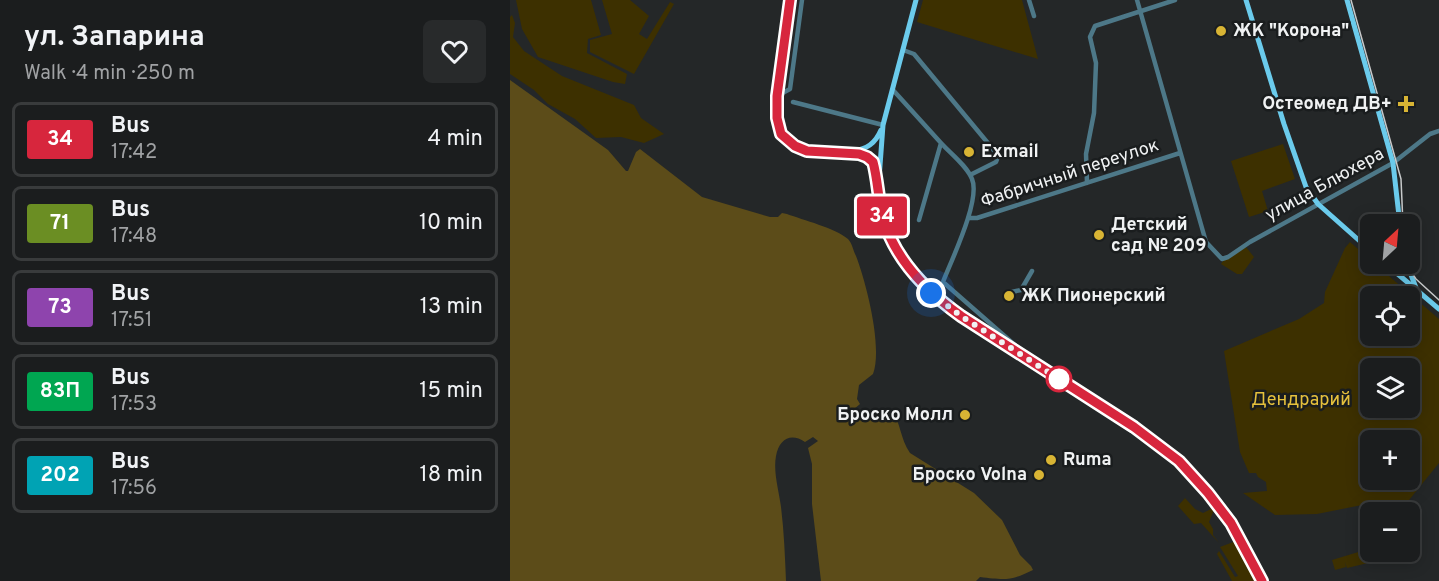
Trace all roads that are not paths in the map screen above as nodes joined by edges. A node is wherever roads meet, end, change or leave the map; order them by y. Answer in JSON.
{"nodes":[{"id":1,"x":790,"y":0,"type":"edge"},
{"id":2,"x":802,"y":0,"type":"edge"},
{"id":3,"x":916,"y":0,"type":"edge"},
{"id":4,"x":1029,"y":0,"type":"edge"},
{"id":5,"x":1137,"y":0,"type":"edge"},
{"id":6,"x":1175,"y":0,"type":"edge"},
{"id":7,"x":1246,"y":0,"type":"edge"},
{"id":8,"x":1347,"y":0,"type":"edge"},
{"id":9,"x":1140,"y":10,"type":"junction"},
{"id":10,"x":1034,"y":16,"type":"dead end"},
{"id":11,"x":903,"y":50,"type":"junction"},
{"id":12,"x":893,"y":90,"type":"junction"},
{"id":13,"x":777,"y":96,"type":"junction"},
{"id":14,"x":793,"y":102,"type":"dead end"},
{"id":15,"x":884,"y":125,"type":"junction"},
{"id":16,"x":1439,"y":131,"type":"edge"},
{"id":17,"x":941,"y":143,"type":"junction"},
{"id":18,"x":836,"y":153,"type":"junction"},
{"id":19,"x":1180,"y":153,"type":"junction"},
{"id":20,"x":1393,"y":163,"type":"junction"},
{"id":21,"x":970,"y":175,"type":"junction"},
{"id":22,"x":1087,"y":183,"type":"junction"},
{"id":23,"x":878,"y":189,"type":"junction"},
{"id":24,"x":1318,"y":204,"type":"junction"},
{"id":25,"x":1399,"y":214,"type":"edge"},
{"id":26,"x":968,"y":218,"type":"junction"},
{"id":27,"x":919,"y":219,"type":"dead end"},
{"id":28,"x":1360,"y":241,"type":"edge"},
{"id":29,"x":1032,"y":271,"type":"dead end"},
{"id":30,"x":1401,"y":274,"type":"edge"},
{"id":31,"x":1413,"y":286,"type":"edge"},
{"id":32,"x":1420,"y":292,"type":"edge"},
{"id":33,"x":1007,"y":293,"type":"dead end"},
{"id":34,"x":1439,"y":309,"type":"edge"},
{"id":35,"x":1040,"y":366,"type":"junction"},
{"id":36,"x":1262,"y":581,"type":"edge"}],
"edges":[{"from":1,"to":13,"type":"main road"},
{"from":2,"to":13,"type":"street"},
{"from":3,"to":11,"type":"main road"},
{"from":4,"to":10,"type":"street"},
{"from":5,"to":9,"type":"street"},
{"from":6,"to":9,"type":"street"},
{"from":7,"to":24,"type":"main road"},
{"from":8,"to":20,"type":"main road"},
{"from":9,"to":19,"type":"street"},
{"from":9,"to":22,"type":"street"},
{"from":11,"to":12,"type":"main road"},
{"from":11,"to":21,"type":"street"},
{"from":12,"to":15,"type":"main road"},
{"from":12,"to":17,"type":"street"},
{"from":13,"to":18,"type":"main road"},
{"from":14,"to":15,"type":"street"},
{"from":15,"to":18,"type":"main road"},
{"from":15,"to":23,"type":"main road"},
{"from":16,"to":20,"type":"street","name":"улица Блюхера"},
{"from":17,"to":21,"type":"street"},
{"from":17,"to":27,"type":"street"},
{"from":18,"to":23,"type":"main road"},
{"from":19,"to":22,"type":"street","name":"Фабричный переулок"},
{"from":19,"to":24,"type":"street","name":"улица Блюхера"},
{"from":20,"to":24,"type":"street","name":"улица Блюхера"},
{"from":20,"to":25,"type":"main road"},
{"from":21,"to":26,"type":"street"},
{"from":22,"to":26,"type":"street","name":"Фабричный переулок"},
{"from":23,"to":35,"type":"main road"},
{"from":24,"to":28,"type":"main road"},
{"from":26,"to":35,"type":"street"},
{"from":29,"to":33,"type":"street"},
{"from":30,"to":31,"type":"main road"},
{"from":32,"to":34,"type":"main road"},
{"from":35,"to":36,"type":"main road"}]}
